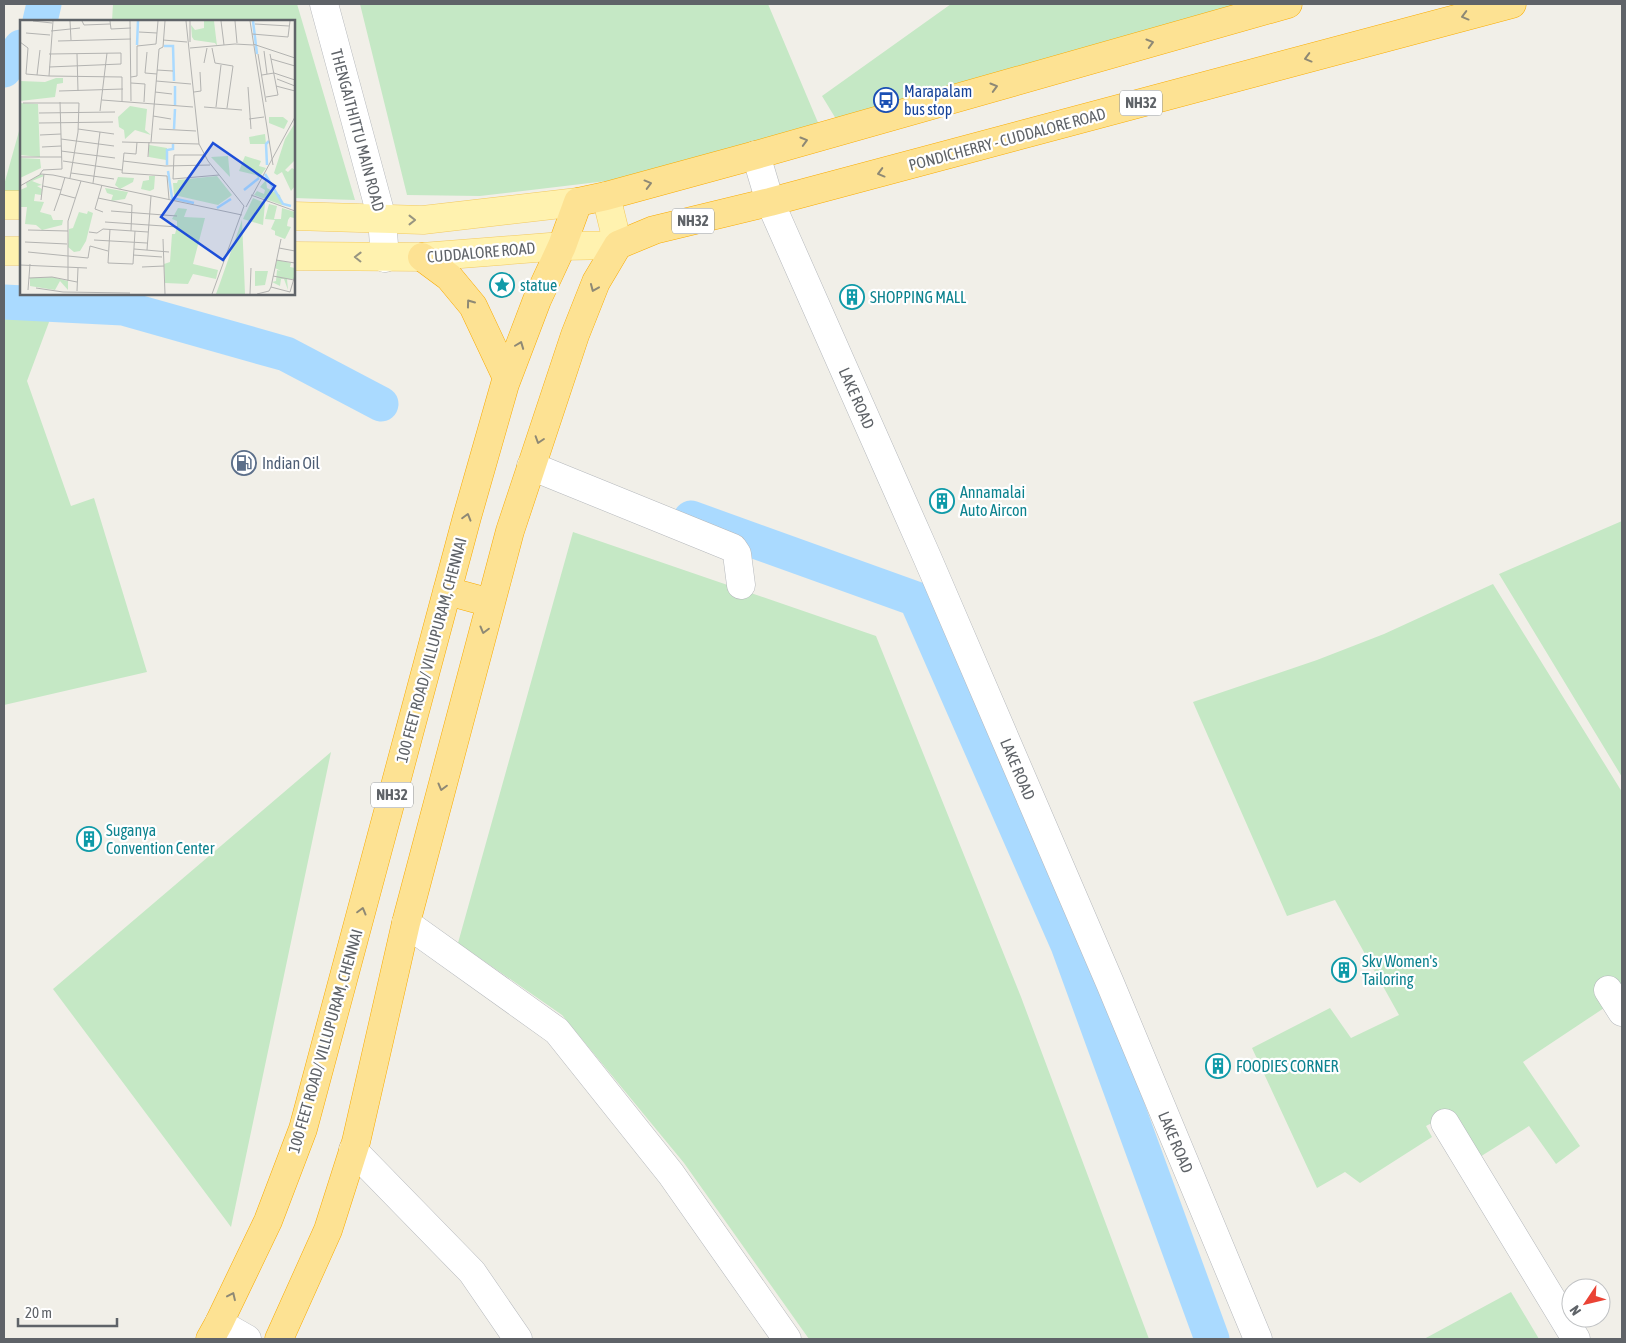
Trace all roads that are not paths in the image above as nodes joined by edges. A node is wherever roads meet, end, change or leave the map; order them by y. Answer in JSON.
{"nodes":[{"id":1,"x":324,"y":4,"type":"edge"},
{"id":2,"x":1288,"y":4,"type":"edge"},
{"id":3,"x":1512,"y":4,"type":"edge"},
{"id":4,"x":756,"y":155,"type":"junction"},
{"id":5,"x":606,"y":196,"type":"junction"},
{"id":6,"x":578,"y":202,"type":"junction"},
{"id":7,"x":770,"y":202,"type":"junction"},
{"id":8,"x":4,"y":205,"type":"edge"},
{"id":9,"x":20,"y":205,"type":"edge"},
{"id":10,"x":295,"y":216,"type":"edge"},
{"id":11,"x":382,"y":220,"type":"junction"},
{"id":12,"x":618,"y":245,"type":"junction"},
{"id":13,"x":562,"y":246,"type":"junction"},
{"id":14,"x":4,"y":251,"type":"edge"},
{"id":15,"x":20,"y":251,"type":"edge"},
{"id":16,"x":295,"y":256,"type":"edge"},
{"id":17,"x":422,"y":257,"type":"junction"},
{"id":18,"x":385,"y":258,"type":"junction"},
{"id":19,"x":507,"y":378,"type":"junction"},
{"id":20,"x":531,"y":466,"type":"junction"},
{"id":21,"x":741,"y":585,"type":"dead end"},
{"id":22,"x":447,"y":591,"type":"junction"},
{"id":23,"x":491,"y":603,"type":"junction"},
{"id":24,"x":406,"y":924,"type":"junction"},
{"id":25,"x":1446,"y":1123,"type":"dead end"},
{"id":26,"x":353,"y":1150,"type":"junction"},
{"id":27,"x":215,"y":1331,"type":"edge"},
{"id":28,"x":247,"y":1339,"type":"edge"},
{"id":29,"x":279,"y":1339,"type":"edge"},
{"id":30,"x":518,"y":1339,"type":"edge"},
{"id":31,"x":787,"y":1339,"type":"edge"},
{"id":32,"x":1258,"y":1339,"type":"edge"},
{"id":33,"x":1576,"y":1339,"type":"edge"}],
"edges":[{"from":1,"to":11,"type":"street","name":"THENGAITHITTU MAIN ROAD"},
{"from":4,"to":2,"type":"highway","one_way":true},
{"from":3,"to":7,"type":"highway","name":"PONDICHERRY - CUDDALORE ROAD","number":"NH32","one_way":true},
{"from":5,"to":4,"type":"highway","one_way":true},
{"from":4,"to":7,"type":"street","name":"LAKE ROAD"},
{"from":5,"to":6,"type":"highway"},
{"from":5,"to":12,"type":"main road"},
{"from":11,"to":6,"type":"main road","one_way":true},
{"from":6,"to":13,"type":"highway","number":"NH32"},
{"from":7,"to":12,"type":"highway","name":"PONDICHERRY - CUDDALORE ROAD","number":"NH32"},
{"from":7,"to":32,"type":"street","name":"LAKE ROAD"},
{"from":8,"to":9,"type":"main road"},
{"from":10,"to":11,"type":"main road"},
{"from":11,"to":18,"type":"street","name":"THENGAITHITTU MAIN ROAD"},
{"from":12,"to":13,"type":"main road","name":"CUDDALORE ROAD"},
{"from":12,"to":20,"type":"highway","number":"NH32","one_way":true},
{"from":13,"to":17,"type":"main road","name":"CUDDALORE ROAD"},
{"from":19,"to":13,"type":"highway","name":"100 FEET ROAD/ VILLUPURAM, CHENNAI","number":"NH32","one_way":true},
{"from":14,"to":15,"type":"main road"},
{"from":18,"to":16,"type":"main road","name":"CUDDALORE ROAD","one_way":true},
{"from":17,"to":18,"type":"main road","name":"CUDDALORE ROAD"},
{"from":19,"to":17,"type":"highway","one_way":true},
{"from":22,"to":19,"type":"highway","name":"100 FEET ROAD/ VILLUPURAM, CHENNAI","number":"NH32","one_way":true},
{"from":20,"to":21,"type":"street"},
{"from":20,"to":23,"type":"highway","number":"NH32"},
{"from":22,"to":23,"type":"highway"},
{"from":27,"to":22,"type":"highway","name":"100 FEET ROAD/ VILLUPURAM, CHENNAI","number":"NH32","one_way":true},
{"from":23,"to":24,"type":"highway","number":"NH32","one_way":true},
{"from":24,"to":26,"type":"highway","number":"NH32"},
{"from":24,"to":31,"type":"street"},
{"from":25,"to":33,"type":"street"},
{"from":26,"to":29,"type":"highway","number":"NH32"},
{"from":26,"to":30,"type":"street"},
{"from":27,"to":28,"type":"street"}]}
